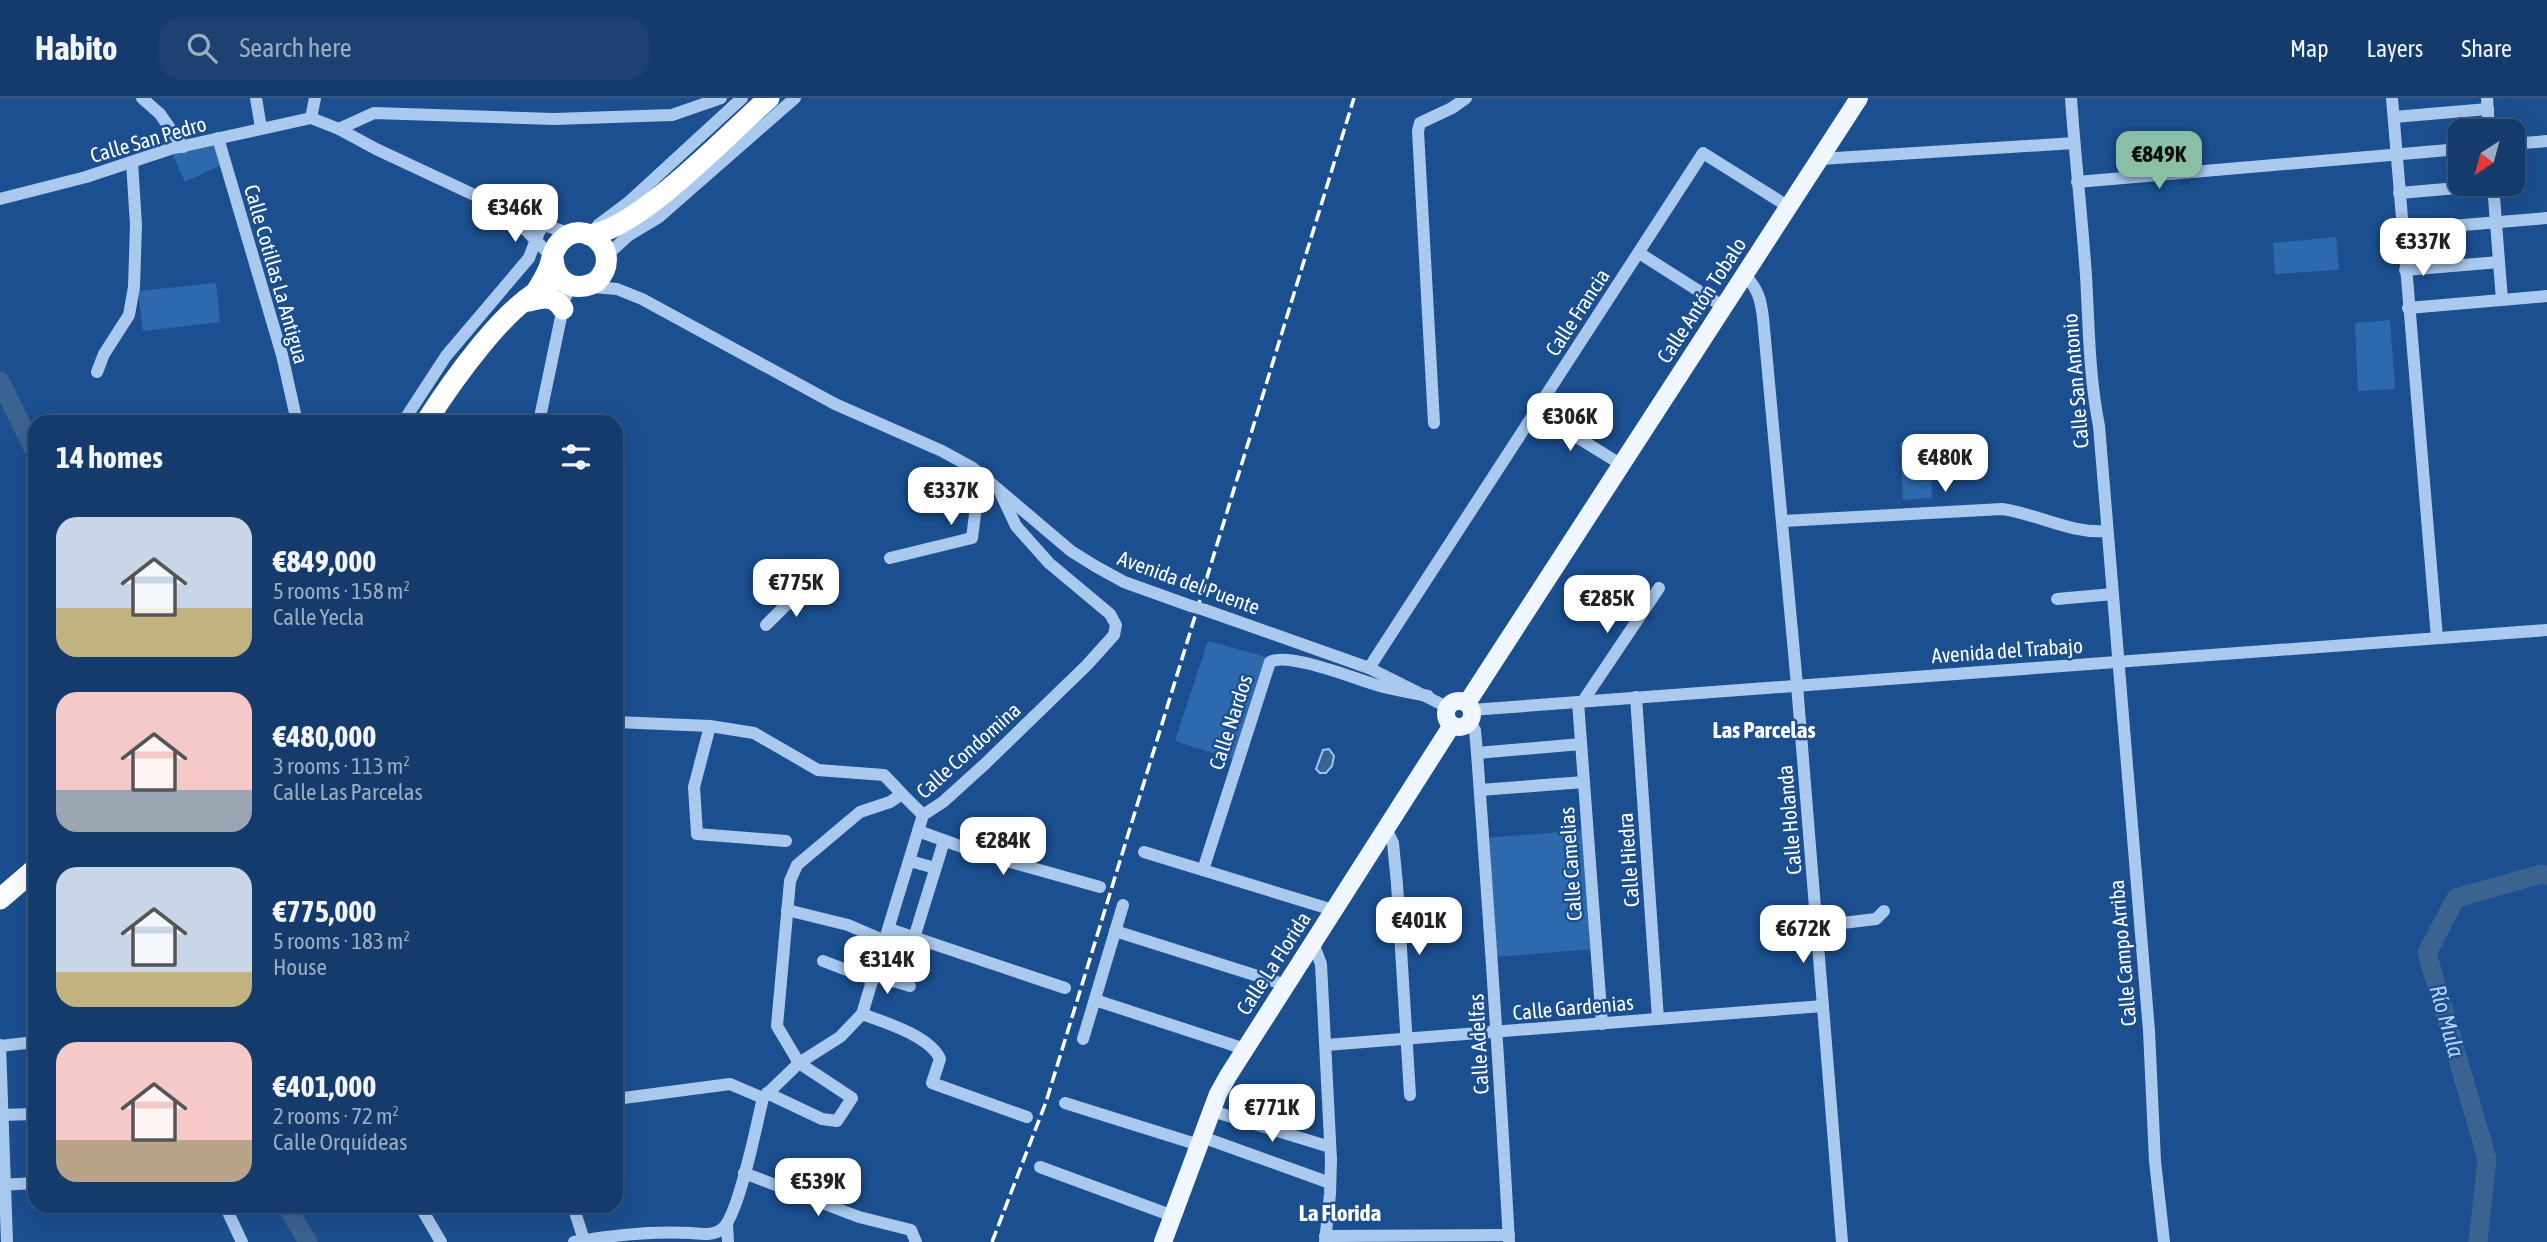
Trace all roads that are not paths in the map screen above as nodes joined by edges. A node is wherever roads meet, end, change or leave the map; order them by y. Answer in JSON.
{"nodes":[{"id":1,"x":142,"y":98,"type":"edge"},
{"id":2,"x":256,"y":98,"type":"edge"},
{"id":3,"x":315,"y":98,"type":"edge"},
{"id":4,"x":721,"y":98,"type":"edge"},
{"id":5,"x":742,"y":98,"type":"edge"},
{"id":6,"x":769,"y":98,"type":"edge"},
{"id":7,"x":795,"y":98,"type":"edge"},
{"id":8,"x":1466,"y":98,"type":"edge"},
{"id":9,"x":1859,"y":98,"type":"edge"},
{"id":10,"x":2071,"y":98,"type":"edge"},
{"id":11,"x":2392,"y":98,"type":"edge"},
{"id":12,"x":2487,"y":104,"type":"edge"},
{"id":13,"x":2394,"y":117,"type":"junction"},
{"id":14,"x":311,"y":118,"type":"junction"},
{"id":15,"x":261,"y":128,"type":"junction"},
{"id":16,"x":339,"y":129,"type":"junction"},
{"id":17,"x":218,"y":138,"type":"junction"},
{"id":18,"x":2547,"y":142,"type":"edge"},
{"id":19,"x":2074,"y":143,"type":"junction"},
{"id":20,"x":2525,"y":143,"type":"edge"},
{"id":21,"x":183,"y":147,"type":"junction"},
{"id":22,"x":2448,"y":150,"type":"edge"},
{"id":23,"x":2397,"y":154,"type":"junction"},
{"id":24,"x":1820,"y":159,"type":"junction"},
{"id":25,"x":132,"y":162,"type":"junction"},
{"id":26,"x":2077,"y":182,"type":"junction"},
{"id":27,"x":2448,"y":189,"type":"edge"},
{"id":28,"x":2399,"y":193,"type":"junction"},
{"id":29,"x":2494,"y":196,"type":"edge"},
{"id":30,"x":0,"y":199,"type":"edge"},
{"id":31,"x":498,"y":204,"type":"junction"},
{"id":32,"x":1789,"y":207,"type":"junction"},
{"id":33,"x":638,"y":212,"type":"junction"},
{"id":34,"x":2547,"y":218,"type":"edge"},
{"id":35,"x":2496,"y":222,"type":"junction"},
{"id":36,"x":544,"y":225,"type":"junction"},
{"id":37,"x":2402,"y":230,"type":"junction"},
{"id":38,"x":579,"y":234,"type":"junction"},
{"id":39,"x":535,"y":242,"type":"junction"},
{"id":40,"x":1639,"y":253,"type":"junction"},
{"id":41,"x":553,"y":258,"type":"junction"},
{"id":42,"x":607,"y":258,"type":"junction"},
{"id":43,"x":2499,"y":262,"type":"junction"},
{"id":44,"x":2405,"y":270,"type":"junction"},
{"id":45,"x":1745,"y":275,"type":"junction"},
{"id":46,"x":578,"y":287,"type":"junction"},
{"id":47,"x":2547,"y":296,"type":"edge"},
{"id":48,"x":530,"y":297,"type":"junction"},
{"id":49,"x":642,"y":299,"type":"junction"},
{"id":50,"x":2502,"y":300,"type":"junction"},
{"id":51,"x":1724,"y":307,"type":"junction"},
{"id":52,"x":2408,"y":308,"type":"junction"},
{"id":53,"x":563,"y":310,"type":"junction"},
{"id":54,"x":97,"y":372,"type":"dead end"},
{"id":55,"x":1536,"y":412,"type":"junction"},
{"id":56,"x":295,"y":415,"type":"edge"},
{"id":57,"x":408,"y":415,"type":"edge"},
{"id":58,"x":431,"y":415,"type":"edge"},
{"id":59,"x":540,"y":415,"type":"edge"},
{"id":60,"x":1434,"y":423,"type":"dead end"},
{"id":61,"x":1622,"y":465,"type":"junction"},
{"id":62,"x":991,"y":484,"type":"junction"},
{"id":63,"x":1001,"y":494,"type":"junction"},
{"id":64,"x":1783,"y":522,"type":"junction"},
{"id":65,"x":2107,"y":531,"type":"junction"},
{"id":66,"x":890,"y":558,"type":"dead end"},
{"id":67,"x":1659,"y":588,"type":"dead end"},
{"id":68,"x":801,"y":590,"type":"dead end"},
{"id":69,"x":2113,"y":593,"type":"junction"},
{"id":70,"x":2057,"y":599,"type":"dead end"},
{"id":71,"x":766,"y":625,"type":"dead end"},
{"id":72,"x":2547,"y":630,"type":"edge"},
{"id":73,"x":2437,"y":638,"type":"junction"},
{"id":74,"x":2119,"y":660,"type":"junction"},
{"id":75,"x":1369,"y":668,"type":"junction"},
{"id":76,"x":1797,"y":685,"type":"junction"},
{"id":77,"x":1428,"y":696,"type":"junction"},
{"id":78,"x":1636,"y":697,"type":"junction"},
{"id":79,"x":1581,"y":702,"type":"junction"},
{"id":80,"x":1461,"y":713,"type":"junction"},
{"id":81,"x":623,"y":722,"type":"edge"},
{"id":82,"x":710,"y":726,"type":"junction"},
{"id":83,"x":1581,"y":744,"type":"junction"},
{"id":84,"x":1477,"y":753,"type":"junction"},
{"id":85,"x":1584,"y":782,"type":"junction"},
{"id":86,"x":1480,"y":790,"type":"junction"},
{"id":87,"x":902,"y":794,"type":"junction"},
{"id":88,"x":923,"y":816,"type":"junction"},
{"id":89,"x":1385,"y":829,"type":"junction"},
{"id":90,"x":918,"y":831,"type":"junction"},
{"id":91,"x":786,"y":841,"type":"dead end"},
{"id":92,"x":944,"y":841,"type":"junction"},
{"id":93,"x":1144,"y":852,"type":"dead end"},
{"id":94,"x":910,"y":861,"type":"junction"},
{"id":95,"x":935,"y":869,"type":"junction"},
{"id":96,"x":1203,"y":870,"type":"junction"},
{"id":97,"x":28,"y":875,"type":"edge"},
{"id":98,"x":1100,"y":887,"type":"dead end"},
{"id":99,"x":0,"y":899,"type":"edge"},
{"id":100,"x":1122,"y":905,"type":"dead end"},
{"id":101,"x":788,"y":910,"type":"junction"},
{"id":102,"x":1334,"y":911,"type":"junction"},
{"id":103,"x":1884,"y":911,"type":"dead end"},
{"id":104,"x":1816,"y":926,"type":"junction"},
{"id":105,"x":1115,"y":931,"type":"junction"},
{"id":106,"x":887,"y":935,"type":"junction"},
{"id":107,"x":914,"y":938,"type":"junction"},
{"id":108,"x":1313,"y":943,"type":"junction"},
{"id":109,"x":823,"y":961,"type":"dead end"},
{"id":110,"x":874,"y":977,"type":"junction"},
{"id":111,"x":1286,"y":985,"type":"junction"},
{"id":112,"x":910,"y":986,"type":"dead end"},
{"id":113,"x":1065,"y":988,"type":"dead end"},
{"id":114,"x":1095,"y":1000,"type":"junction"},
{"id":115,"x":1823,"y":1006,"type":"junction"},
{"id":116,"x":862,"y":1014,"type":"junction"},
{"id":117,"x":1658,"y":1019,"type":"junction"},
{"id":118,"x":1602,"y":1024,"type":"junction"},
{"id":119,"x":1498,"y":1032,"type":"junction"},
{"id":120,"x":1407,"y":1038,"type":"junction"},
{"id":121,"x":1083,"y":1039,"type":"dead end"},
{"id":122,"x":28,"y":1043,"type":"edge"},
{"id":123,"x":0,"y":1045,"type":"edge"},
{"id":124,"x":1325,"y":1045,"type":"junction"},
{"id":125,"x":1245,"y":1049,"type":"junction"},
{"id":126,"x":799,"y":1063,"type":"junction"},
{"id":127,"x":765,"y":1095,"type":"junction"},
{"id":128,"x":1410,"y":1096,"type":"dead end"},
{"id":129,"x":623,"y":1098,"type":"edge"},
{"id":130,"x":1065,"y":1103,"type":"dead end"},
{"id":131,"x":1212,"y":1111,"type":"junction"},
{"id":132,"x":28,"y":1114,"type":"edge"},
{"id":133,"x":1,"y":1115,"type":"edge"},
{"id":134,"x":1027,"y":1117,"type":"dead end"},
{"id":135,"x":1200,"y":1141,"type":"junction"},
{"id":136,"x":1330,"y":1147,"type":"junction"},
{"id":137,"x":1040,"y":1167,"type":"dead end"},
{"id":138,"x":744,"y":1173,"type":"junction"},
{"id":139,"x":28,"y":1183,"type":"edge"},
{"id":140,"x":1330,"y":1183,"type":"junction"},
{"id":141,"x":3,"y":1184,"type":"edge"},
{"id":142,"x":228,"y":1213,"type":"edge"},
{"id":143,"x":424,"y":1213,"type":"edge"},
{"id":144,"x":574,"y":1213,"type":"edge"},
{"id":145,"x":1172,"y":1216,"type":"junction"},
{"id":146,"x":727,"y":1223,"type":"junction"},
{"id":147,"x":1325,"y":1239,"type":"edge"},
{"id":148,"x":1509,"y":1239,"type":"edge"},
{"id":149,"x":579,"y":1241,"type":"edge"},
{"id":150,"x":7,"y":1242,"type":"edge"},
{"id":151,"x":242,"y":1242,"type":"edge"},
{"id":152,"x":441,"y":1242,"type":"edge"},
{"id":153,"x":727,"y":1242,"type":"edge"},
{"id":154,"x":916,"y":1242,"type":"edge"},
{"id":155,"x":1163,"y":1242,"type":"edge"},
{"id":156,"x":1842,"y":1242,"type":"edge"},
{"id":157,"x":2164,"y":1242,"type":"edge"}],
"edges":[{"from":1,"to":21,"type":"street"},
{"from":2,"to":15,"type":"street"},
{"from":3,"to":14,"type":"street"},
{"from":4,"to":16,"type":"street"},
{"from":5,"to":38,"type":"street"},
{"from":6,"to":33,"type":"highway"},
{"from":7,"to":42,"type":"street"},
{"from":8,"to":60,"type":"street"},
{"from":9,"to":24,"type":"main road","name":"Calle Antón Tobalo"},
{"from":10,"to":19,"type":"street","name":"Calle San Antonio"},
{"from":11,"to":13,"type":"street"},
{"from":12,"to":13,"type":"street"},
{"from":13,"to":23,"type":"street"},
{"from":14,"to":15,"type":"street","name":"Calle San Pedro"},
{"from":14,"to":16,"type":"street"},
{"from":15,"to":17,"type":"street","name":"Calle San Pedro"},
{"from":16,"to":31,"type":"street"},
{"from":17,"to":21,"type":"street","name":"Calle San Pedro"},
{"from":17,"to":56,"type":"street","name":"Calle Cotillas La Antigua"},
{"from":18,"to":20,"type":"street"},
{"from":19,"to":24,"type":"street"},
{"from":19,"to":26,"type":"street","name":"Calle San Antonio"},
{"from":21,"to":25,"type":"street","name":"Calle San Pedro"},
{"from":22,"to":23,"type":"street"},
{"from":23,"to":26,"type":"street"},
{"from":23,"to":28,"type":"street"},
{"from":24,"to":32,"type":"main road","name":"Calle Antón Tobalo"},
{"from":25,"to":30,"type":"street","name":"Calle San Pedro"},
{"from":25,"to":54,"type":"street"},
{"from":26,"to":65,"type":"street","name":"Calle San Antonio"},
{"from":27,"to":28,"type":"street"},
{"from":28,"to":37,"type":"street"},
{"from":29,"to":35,"type":"street"},
{"from":31,"to":36,"type":"street"},
{"from":31,"to":39,"type":"street"},
{"from":32,"to":40,"type":"street","name":"Calle Francia"},
{"from":32,"to":45,"type":"main road","name":"Calle Antón Tobalo"},
{"from":33,"to":38,"type":"highway"},
{"from":33,"to":42,"type":"highway"},
{"from":34,"to":35,"type":"street"},
{"from":35,"to":37,"type":"street"},
{"from":35,"to":43,"type":"street"},
{"from":36,"to":38,"type":"street"},
{"from":36,"to":39,"type":"street"},
{"from":37,"to":44,"type":"street"},
{"from":38,"to":41,"type":"highway"},
{"from":38,"to":42,"type":"highway"},
{"from":39,"to":41,"type":"street"},
{"from":39,"to":57,"type":"street"},
{"from":40,"to":51,"type":"street"},
{"from":40,"to":55,"type":"street","name":"Calle Francia"},
{"from":41,"to":46,"type":"highway"},
{"from":41,"to":48,"type":"highway"},
{"from":42,"to":46,"type":"highway"},
{"from":42,"to":49,"type":"street","name":"Avenida del Puente"},
{"from":43,"to":44,"type":"street"},
{"from":43,"to":50,"type":"street"},
{"from":44,"to":52,"type":"street"},
{"from":45,"to":51,"type":"main road","name":"Calle Antón Tobalo"},
{"from":45,"to":64,"type":"street","name":"Calle Holanda"},
{"from":46,"to":48,"type":"highway"},
{"from":46,"to":49,"type":"street","name":"Avenida del Puente"},
{"from":46,"to":53,"type":"street"},
{"from":47,"to":50,"type":"street"},
{"from":48,"to":53,"type":"highway"},
{"from":48,"to":58,"type":"highway"},
{"from":49,"to":62,"type":"street","name":"Avenida del Puente"},
{"from":50,"to":52,"type":"street"},
{"from":51,"to":61,"type":"main road","name":"Calle Antón Tobalo"},
{"from":52,"to":73,"type":"street"},
{"from":53,"to":59,"type":"street"},
{"from":55,"to":61,"type":"street"},
{"from":55,"to":75,"type":"street","name":"Calle Francia"},
{"from":61,"to":80,"type":"main road","name":"Calle Antón Tobalo"},
{"from":62,"to":63,"type":"street","name":"Avenida del Puente"},
{"from":62,"to":66,"type":"street"},
{"from":63,"to":75,"type":"street","name":"Avenida del Puente","bridge":true},
{"from":63,"to":88,"type":"street","name":"Calle Condomina"},
{"from":64,"to":65,"type":"street"},
{"from":64,"to":76,"type":"street","name":"Calle Holanda"},
{"from":65,"to":69,"type":"street","name":"Calle San Antonio"},
{"from":67,"to":79,"type":"street"},
{"from":68,"to":71,"type":"street"},
{"from":69,"to":70,"type":"street"},
{"from":69,"to":74,"type":"street","name":"Calle San Antonio"},
{"from":72,"to":73,"type":"street","name":"Avenida del Trabajo"},
{"from":73,"to":74,"type":"street","name":"Avenida del Trabajo"},
{"from":74,"to":76,"type":"street","name":"Avenida del Trabajo"},
{"from":74,"to":157,"type":"street","name":"Calle Campo Arriba"},
{"from":75,"to":77,"type":"street","name":"Avenida del Puente"},
{"from":76,"to":78,"type":"street","name":"Avenida del Trabajo"},
{"from":76,"to":104,"type":"street","name":"Calle Holanda"},
{"from":77,"to":80,"type":"street","name":"Avenida del Puente"},
{"from":77,"to":96,"type":"street","name":"Calle Nardos"},
{"from":78,"to":79,"type":"street","name":"Avenida del Trabajo"},
{"from":78,"to":117,"type":"street","name":"Calle Hiedra"},
{"from":79,"to":80,"type":"street","name":"Avenida del Trabajo"},
{"from":79,"to":83,"type":"street","name":"Calle Camelias"},
{"from":80,"to":84,"type":"street","name":"Calle Adelfas"},
{"from":80,"to":89,"type":"main road","name":"Calle La Florida"},
{"from":81,"to":82,"type":"street"},
{"from":82,"to":87,"type":"street"},
{"from":82,"to":91,"type":"street"},
{"from":83,"to":84,"type":"street"},
{"from":83,"to":85,"type":"street","name":"Calle Camelias"},
{"from":84,"to":86,"type":"street","name":"Calle Adelfas"},
{"from":85,"to":86,"type":"street"},
{"from":85,"to":118,"type":"street","name":"Calle Camelias"},
{"from":86,"to":119,"type":"street","name":"Calle Adelfas"},
{"from":87,"to":88,"type":"street"},
{"from":87,"to":101,"type":"street"},
{"from":88,"to":90,"type":"street","name":"Calle Condomina"},
{"from":89,"to":102,"type":"main road","name":"Calle La Florida"},
{"from":89,"to":120,"type":"street"},
{"from":90,"to":92,"type":"street"},
{"from":90,"to":94,"type":"street","name":"Calle Condomina"},
{"from":92,"to":95,"type":"street"},
{"from":92,"to":98,"type":"street"},
{"from":93,"to":96,"type":"street"},
{"from":94,"to":95,"type":"street"},
{"from":94,"to":106,"type":"street","name":"Calle Condomina"},
{"from":95,"to":107,"type":"street"},
{"from":96,"to":102,"type":"street"},
{"from":97,"to":99,"type":"highway"},
{"from":100,"to":105,"type":"street"},
{"from":101,"to":106,"type":"street"},
{"from":101,"to":126,"type":"street"},
{"from":102,"to":108,"type":"main road","name":"Calle La Florida"},
{"from":103,"to":104,"type":"street"},
{"from":104,"to":115,"type":"street","name":"Calle Holanda"},
{"from":105,"to":111,"type":"street"},
{"from":105,"to":114,"type":"street"},
{"from":106,"to":107,"type":"street"},
{"from":106,"to":110,"type":"street","name":"Calle Condomina"},
{"from":107,"to":113,"type":"street"},
{"from":108,"to":111,"type":"main road","name":"Calle La Florida"},
{"from":108,"to":124,"type":"street"},
{"from":109,"to":110,"type":"street"},
{"from":110,"to":112,"type":"street"},
{"from":110,"to":116,"type":"street","name":"Calle Condomina"},
{"from":111,"to":125,"type":"main road","name":"Calle La Florida"},
{"from":114,"to":121,"type":"street"},
{"from":114,"to":125,"type":"street"},
{"from":115,"to":117,"type":"street","name":"Calle Gardenias"},
{"from":115,"to":156,"type":"street","name":"Calle Holanda"},
{"from":116,"to":126,"type":"street","name":"Calle Condomina"},
{"from":116,"to":134,"type":"street"},
{"from":117,"to":118,"type":"street","name":"Calle Gardenias"},
{"from":118,"to":119,"type":"street","name":"Calle Gardenias"},
{"from":119,"to":120,"type":"street","name":"Calle Gardenias"},
{"from":119,"to":148,"type":"street","name":"Calle Adelfas"},
{"from":120,"to":124,"type":"street","name":"Calle Gardenias"},
{"from":120,"to":128,"type":"street"},
{"from":122,"to":123,"type":"street"},
{"from":123,"to":133,"type":"street"},
{"from":124,"to":136,"type":"street"},
{"from":125,"to":131,"type":"main road","name":"Calle La Florida"},
{"from":126,"to":127,"type":"street","name":"Calle Condomina"},
{"from":126,"to":127,"type":"street"},
{"from":127,"to":129,"type":"street"},
{"from":127,"to":138,"type":"street"},
{"from":130,"to":135,"type":"street"},
{"from":131,"to":135,"type":"main road","name":"Calle La Florida"},
{"from":131,"to":136,"type":"street"},
{"from":132,"to":133,"type":"street"},
{"from":133,"to":141,"type":"street"},
{"from":135,"to":140,"type":"street"},
{"from":135,"to":145,"type":"main road","name":"Calle La Florida"},
{"from":136,"to":140,"type":"street"},
{"from":137,"to":145,"type":"street"},
{"from":138,"to":146,"type":"street"},
{"from":138,"to":154,"type":"street"},
{"from":139,"to":141,"type":"street"},
{"from":140,"to":147,"type":"street"},
{"from":141,"to":150,"type":"street"},
{"from":142,"to":151,"type":"street"},
{"from":143,"to":152,"type":"street"},
{"from":144,"to":149,"type":"street"},
{"from":145,"to":155,"type":"main road","name":"Calle La Florida"},
{"from":146,"to":149,"type":"street"},
{"from":146,"to":153,"type":"street"},
{"from":147,"to":148,"type":"street"}]}
